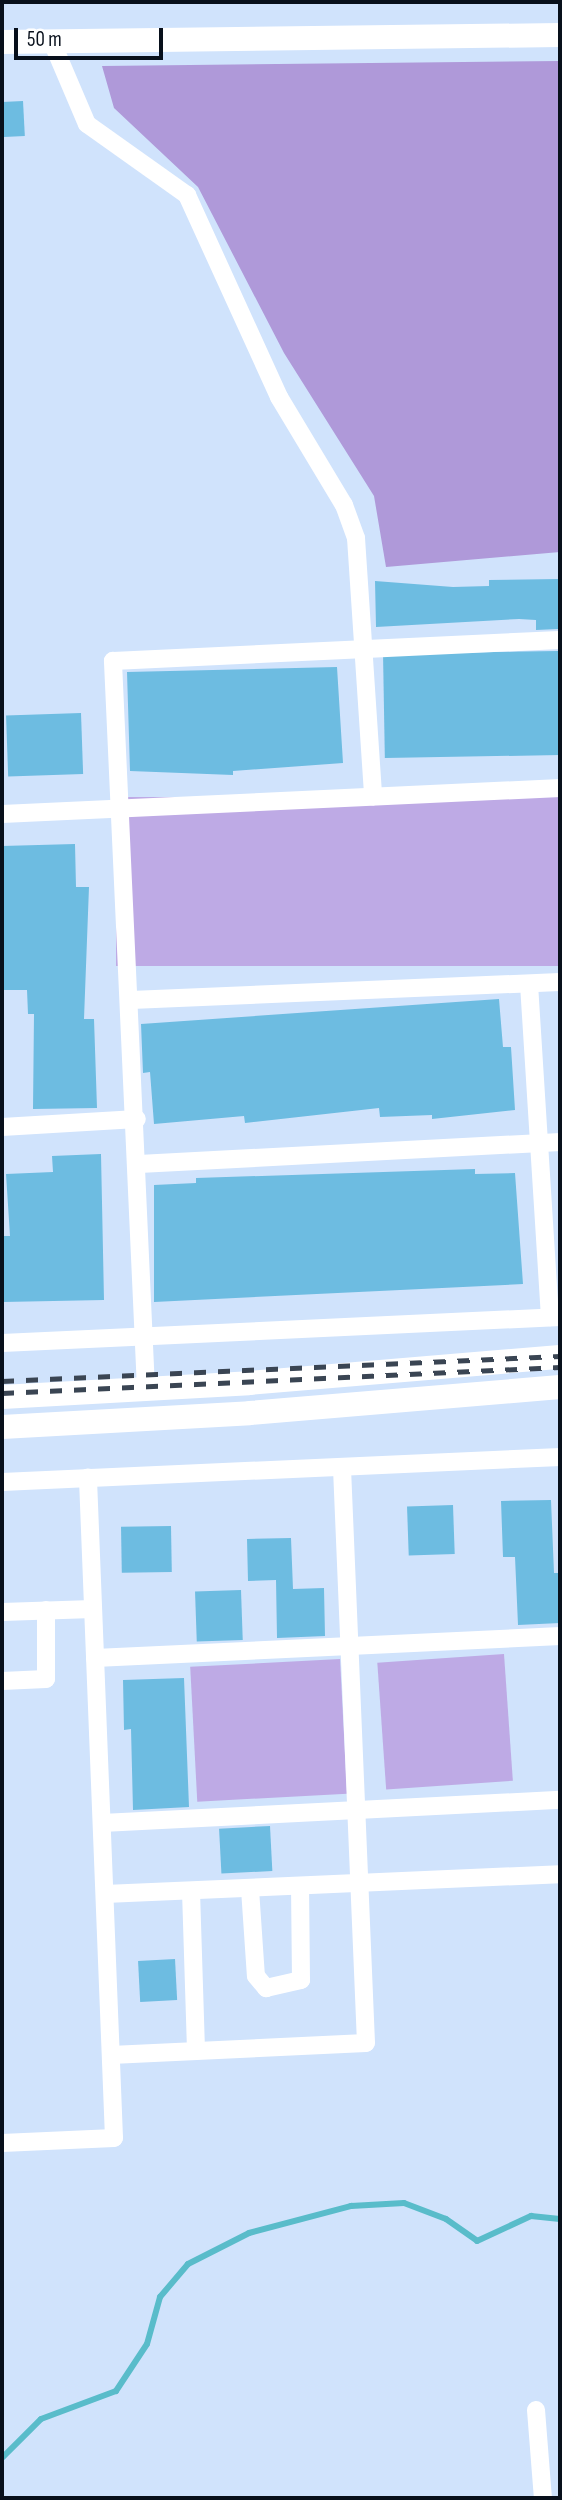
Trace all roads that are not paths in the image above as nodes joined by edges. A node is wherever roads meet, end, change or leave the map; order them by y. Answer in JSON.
{"nodes":[{"id":1,"x":560,"y":35,"type":"edge"},
{"id":2,"x":2,"y":41,"type":"edge"},
{"id":3,"x":51,"y":42,"type":"junction"},
{"id":4,"x":560,"y":640,"type":"edge"},
{"id":5,"x":361,"y":650,"type":"junction"},
{"id":6,"x":560,"y":788,"type":"edge"},
{"id":7,"x":373,"y":796,"type":"junction"},
{"id":8,"x":121,"y":807,"type":"junction"},
{"id":9,"x":2,"y":814,"type":"edge"},
{"id":10,"x":560,"y":982,"type":"edge"},
{"id":11,"x":529,"y":984,"type":"junction"},
{"id":12,"x":131,"y":1000,"type":"junction"},
{"id":13,"x":137,"y":1119,"type":"junction"},
{"id":14,"x":2,"y":1127,"type":"edge"},
{"id":15,"x":560,"y":1142,"type":"edge"},
{"id":16,"x":537,"y":1144,"type":"junction"},
{"id":17,"x":139,"y":1164,"type":"junction"},
{"id":18,"x":555,"y":1317,"type":"edge"},
{"id":19,"x":146,"y":1335,"type":"junction"},
{"id":20,"x":2,"y":1343,"type":"edge"},
{"id":21,"x":560,"y":1357,"type":"edge"},
{"id":22,"x":560,"y":1387,"type":"edge"},
{"id":23,"x":146,"y":1389,"type":"junction"},
{"id":24,"x":2,"y":1397,"type":"edge"},
{"id":25,"x":2,"y":1427,"type":"edge"},
{"id":26,"x":560,"y":1457,"type":"edge"},
{"id":27,"x":342,"y":1467,"type":"junction"},
{"id":28,"x":88,"y":1478,"type":"junction"},
{"id":29,"x":2,"y":1482,"type":"edge"},
{"id":30,"x":93,"y":1609,"type":"junction"},
{"id":31,"x":46,"y":1611,"type":"junction"},
{"id":32,"x":2,"y":1612,"type":"edge"},
{"id":33,"x":560,"y":1636,"type":"edge"},
{"id":34,"x":350,"y":1646,"type":"junction"},
{"id":35,"x":95,"y":1658,"type":"junction"},
{"id":36,"x":2,"y":1681,"type":"edge"},
{"id":37,"x":560,"y":1800,"type":"edge"},
{"id":38,"x":357,"y":1810,"type":"junction"},
{"id":39,"x":102,"y":1823,"type":"junction"},
{"id":40,"x":560,"y":1874,"type":"edge"},
{"id":41,"x":361,"y":1886,"type":"junction"},
{"id":42,"x":300,"y":1888,"type":"junction"},
{"id":43,"x":250,"y":1889,"type":"junction"},
{"id":44,"x":191,"y":1891,"type":"junction"},
{"id":45,"x":105,"y":1894,"type":"junction"},
{"id":46,"x":196,"y":2051,"type":"junction"},
{"id":47,"x":111,"y":2055,"type":"junction"},
{"id":48,"x":2,"y":2143,"type":"edge"},
{"id":49,"x":536,"y":2410,"type":"dead end"},
{"id":50,"x":543,"y":2498,"type":"edge"}],
"edges":[{"from":1,"to":3,"type":"main road"},
{"from":2,"to":3,"type":"main road"},
{"from":3,"to":5,"type":"street"},
{"from":4,"to":5,"type":"street"},
{"from":5,"to":7,"type":"street"},
{"from":5,"to":8,"type":"street"},
{"from":6,"to":7,"type":"street"},
{"from":7,"to":8,"type":"street"},
{"from":8,"to":9,"type":"street"},
{"from":8,"to":12,"type":"street"},
{"from":10,"to":11,"type":"street"},
{"from":11,"to":12,"type":"street"},
{"from":11,"to":16,"type":"street"},
{"from":12,"to":13,"type":"street"},
{"from":13,"to":14,"type":"street"},
{"from":13,"to":17,"type":"street"},
{"from":15,"to":16,"type":"street"},
{"from":16,"to":17,"type":"street"},
{"from":16,"to":18,"type":"street"},
{"from":17,"to":19,"type":"street"},
{"from":18,"to":19,"type":"street"},
{"from":19,"to":20,"type":"street"},
{"from":19,"to":23,"type":"street"},
{"from":21,"to":23,"type":"main road"},
{"from":22,"to":25,"type":"main road"},
{"from":23,"to":24,"type":"main road"},
{"from":26,"to":27,"type":"street"},
{"from":27,"to":28,"type":"street"},
{"from":27,"to":34,"type":"street"},
{"from":28,"to":29,"type":"street"},
{"from":28,"to":30,"type":"street"},
{"from":30,"to":31,"type":"street"},
{"from":30,"to":35,"type":"street"},
{"from":31,"to":32,"type":"street"},
{"from":31,"to":36,"type":"street"},
{"from":33,"to":34,"type":"street"},
{"from":34,"to":35,"type":"street"},
{"from":34,"to":38,"type":"street"},
{"from":35,"to":39,"type":"street"},
{"from":37,"to":38,"type":"street"},
{"from":38,"to":39,"type":"street"},
{"from":38,"to":41,"type":"street"},
{"from":39,"to":45,"type":"street"},
{"from":40,"to":41,"type":"street"},
{"from":41,"to":42,"type":"street"},
{"from":41,"to":46,"type":"street"},
{"from":42,"to":43,"type":"street"},
{"from":42,"to":43,"type":"street"},
{"from":43,"to":44,"type":"street"},
{"from":44,"to":45,"type":"street"},
{"from":44,"to":46,"type":"street"},
{"from":45,"to":47,"type":"street"},
{"from":46,"to":47,"type":"street"},
{"from":47,"to":48,"type":"street"},
{"from":49,"to":50,"type":"street"}]}
